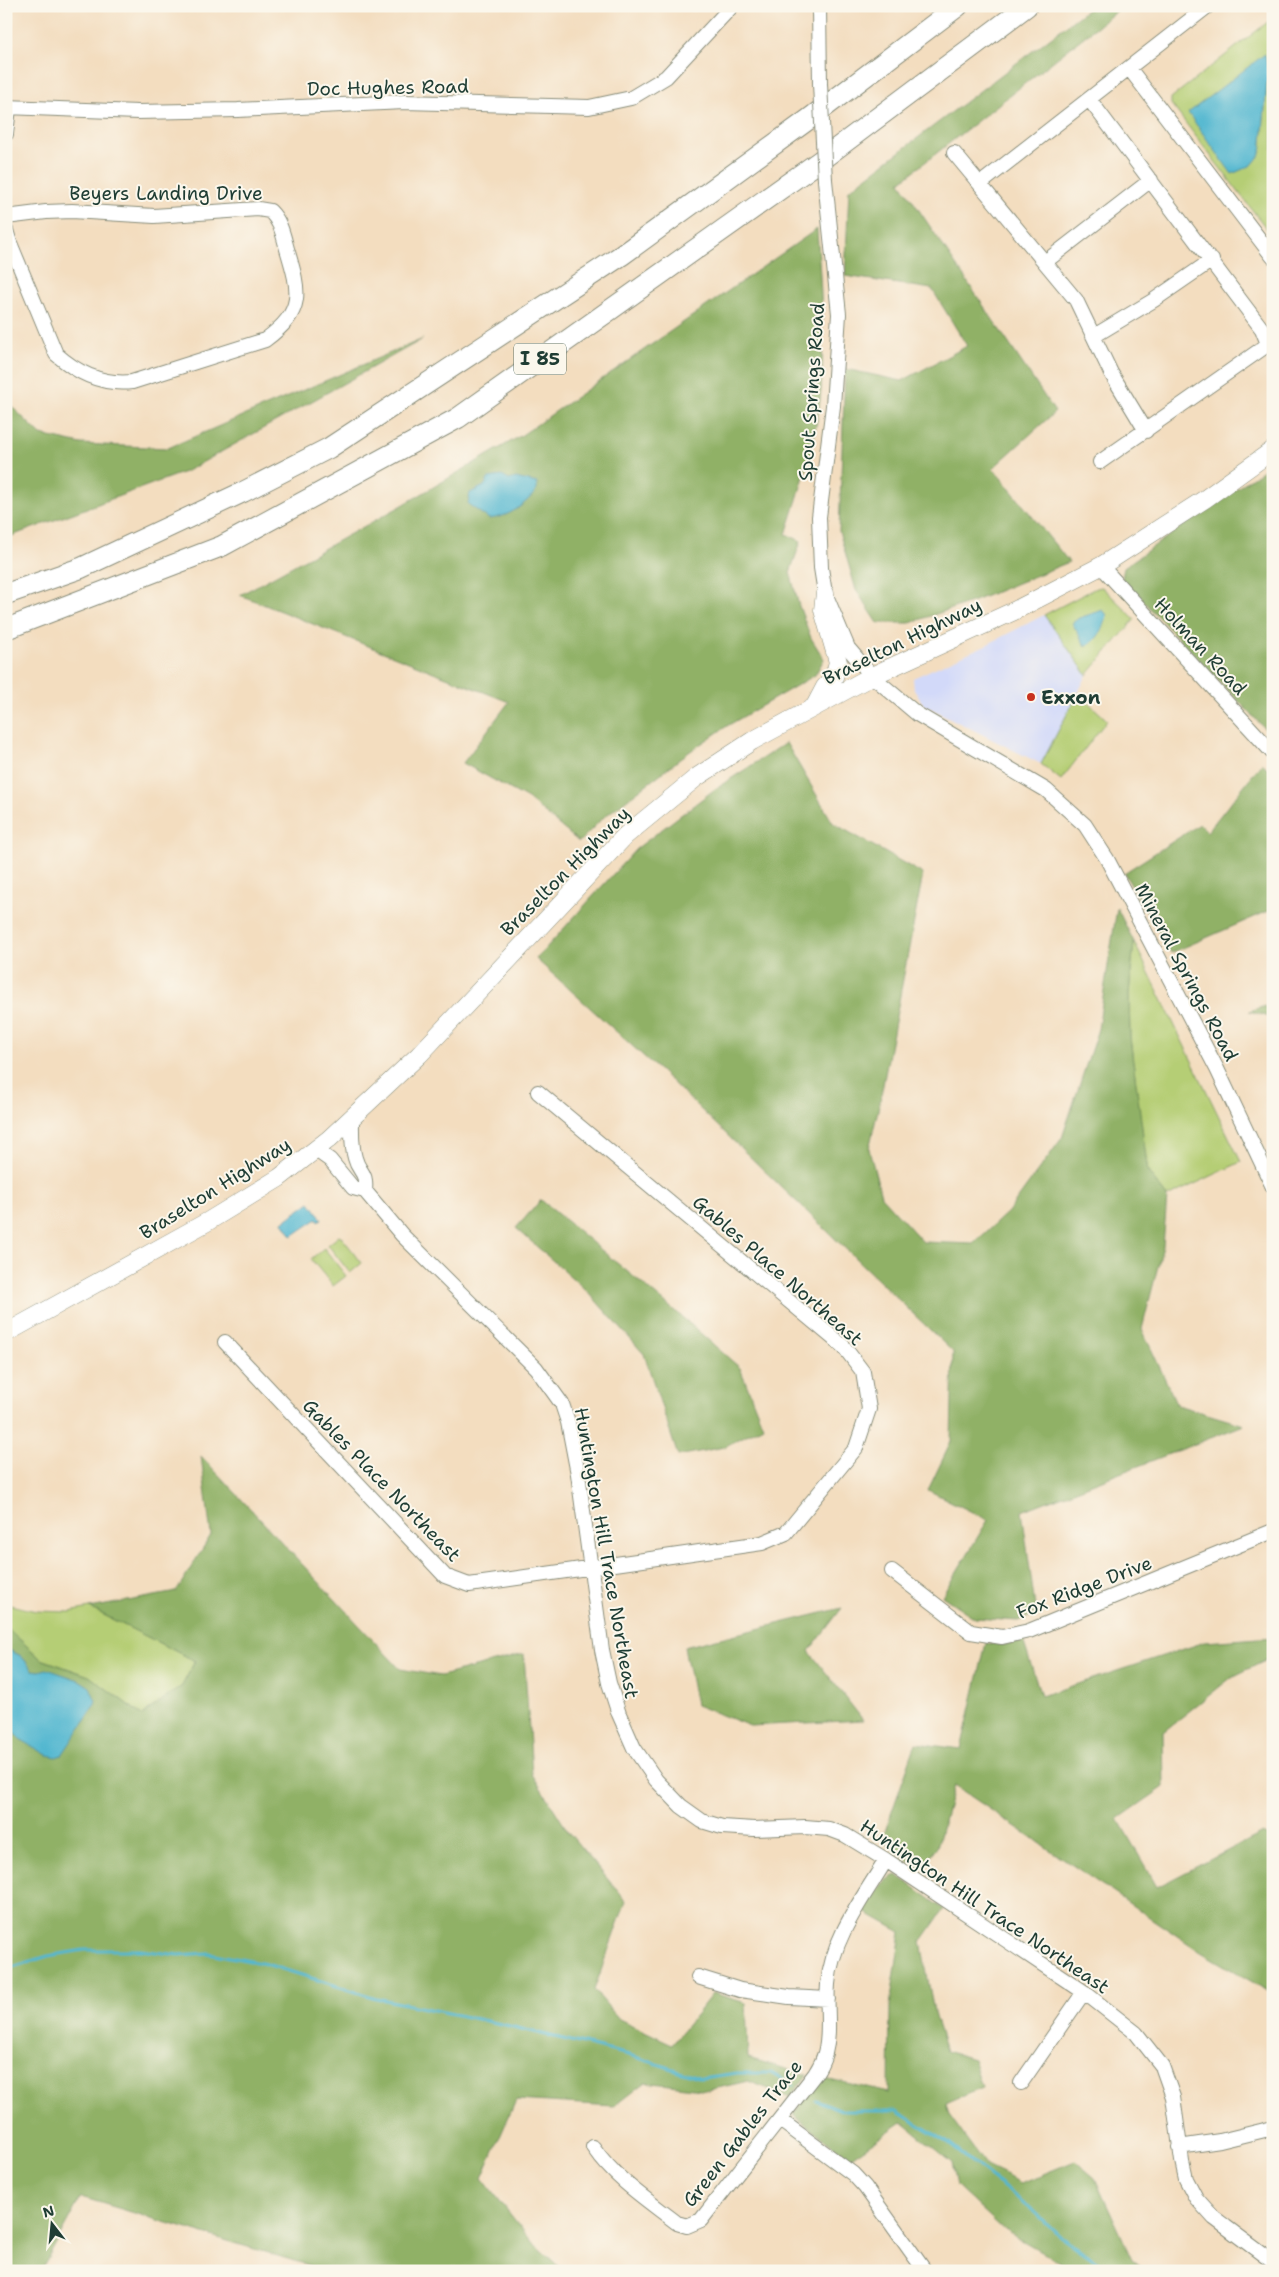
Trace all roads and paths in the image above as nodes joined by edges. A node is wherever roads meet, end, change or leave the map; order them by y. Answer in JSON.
{"nodes":[{"id":1,"x":732,"y":6,"type":"edge"},
{"id":2,"x":819,"y":6,"type":"edge"},
{"id":3,"x":958,"y":6,"type":"edge"},
{"id":4,"x":1027,"y":6,"type":"edge"},
{"id":5,"x":1208,"y":6,"type":"edge"},
{"id":6,"x":1129,"y":68,"type":"junction"},
{"id":7,"x":1089,"y":99,"type":"junction"},
{"id":8,"x":8,"y":108,"type":"edge"},
{"id":9,"x":6,"y":134,"type":"edge"},
{"id":10,"x":954,"y":153,"type":"dead end"},
{"id":11,"x":1151,"y":180,"type":"junction"},
{"id":12,"x":980,"y":184,"type":"junction"},
{"id":13,"x":6,"y":217,"type":"edge"},
{"id":14,"x":6,"y":230,"type":"edge"},
{"id":15,"x":1273,"y":257,"type":"edge"},
{"id":16,"x":1212,"y":260,"type":"junction"},
{"id":17,"x":1045,"y":262,"type":"junction"},
{"id":18,"x":1094,"y":336,"type":"junction"},
{"id":19,"x":1271,"y":344,"type":"edge"},
{"id":20,"x":1273,"y":358,"type":"edge"},
{"id":21,"x":1146,"y":430,"type":"junction"},
{"id":22,"x":1273,"y":450,"type":"edge"},
{"id":23,"x":1100,"y":462,"type":"dead end"},
{"id":24,"x":1101,"y":566,"type":"junction"},
{"id":25,"x":825,"y":593,"type":"junction"},
{"id":26,"x":6,"y":594,"type":"edge"},
{"id":27,"x":6,"y":629,"type":"edge"},
{"id":28,"x":872,"y":676,"type":"junction"},
{"id":29,"x":815,"y":706,"type":"junction"},
{"id":30,"x":1273,"y":753,"type":"edge"},
{"id":31,"x":538,"y":1092,"type":"dead end"},
{"id":32,"x":352,"y":1118,"type":"junction"},
{"id":33,"x":316,"y":1150,"type":"junction"},
{"id":34,"x":1273,"y":1187,"type":"edge"},
{"id":35,"x":365,"y":1191,"type":"junction"},
{"id":36,"x":6,"y":1332,"type":"edge"},
{"id":37,"x":225,"y":1342,"type":"dead end"},
{"id":38,"x":1273,"y":1532,"type":"edge"},
{"id":39,"x":591,"y":1569,"type":"junction"},
{"id":40,"x":892,"y":1570,"type":"dead end"},
{"id":41,"x":886,"y":1860,"type":"junction"},
{"id":42,"x":698,"y":1977,"type":"dead end"},
{"id":43,"x":1084,"y":1992,"type":"junction"},
{"id":44,"x":828,"y":1999,"type":"junction"},
{"id":45,"x":1021,"y":2083,"type":"dead end"},
{"id":46,"x":780,"y":2120,"type":"junction"},
{"id":47,"x":1273,"y":2128,"type":"edge"},
{"id":48,"x":594,"y":2147,"type":"dead end"},
{"id":49,"x":1179,"y":2147,"type":"junction"},
{"id":50,"x":1273,"y":2262,"type":"edge"},
{"id":51,"x":925,"y":2271,"type":"edge"}],
"edges":[{"from":1,"to":8,"type":"street","name":"Doc Hughes Road"},
{"from":2,"to":25,"type":"street","name":"Spout Springs Road","bridge":true},
{"from":3,"to":26,"type":"highway","number":"I 85"},
{"from":4,"to":27,"type":"highway","number":"I 85"},
{"from":5,"to":6,"type":"street"},
{"from":6,"to":7,"type":"street"},
{"from":6,"to":15,"type":"street"},
{"from":7,"to":11,"type":"street"},
{"from":7,"to":12,"type":"street"},
{"from":8,"to":9,"type":"street"},
{"from":10,"to":12,"type":"street"},
{"from":11,"to":16,"type":"street"},
{"from":11,"to":17,"type":"street"},
{"from":12,"to":17,"type":"street"},
{"from":13,"to":14,"type":"street","name":"Beyers Landing Drive"},
{"from":16,"to":18,"type":"street"},
{"from":16,"to":19,"type":"street"},
{"from":17,"to":18,"type":"street"},
{"from":18,"to":21,"type":"street"},
{"from":19,"to":20,"type":"street"},
{"from":19,"to":21,"type":"street"},
{"from":21,"to":23,"type":"street"},
{"from":22,"to":24,"type":"main road","name":"Braselton Highway"},
{"from":24,"to":28,"type":"main road","name":"Braselton Highway"},
{"from":24,"to":30,"type":"street","name":"Holman Road"},
{"from":25,"to":28,"type":"street","name":"Spout Springs Road"},
{"from":25,"to":29,"type":"main road"},
{"from":28,"to":29,"type":"main road","name":"Braselton Highway"},
{"from":28,"to":34,"type":"street","name":"Mineral Springs Road"},
{"from":29,"to":32,"type":"main road","name":"Braselton Highway"},
{"from":31,"to":39,"type":"street","name":"Gables Place Northeast"},
{"from":32,"to":33,"type":"main road","name":"Braselton Highway"},
{"from":32,"to":35,"type":"street","name":"Huntington Hill Trace Northeast"},
{"from":33,"to":35,"type":"street","name":"Huntington Hill Trace Northeast"},
{"from":33,"to":36,"type":"main road","name":"Braselton Highway"},
{"from":35,"to":39,"type":"street","name":"Huntington Hill Trace Northeast"},
{"from":37,"to":39,"type":"street","name":"Gables Place Northeast"},
{"from":38,"to":40,"type":"street","name":"Fox Ridge Drive"},
{"from":39,"to":41,"type":"street","name":"Huntington Hill Trace Northeast"},
{"from":41,"to":43,"type":"street","name":"Huntington Hill Trace Northeast"},
{"from":41,"to":44,"type":"street","name":"Green Gables Trace"},
{"from":42,"to":44,"type":"street"},
{"from":43,"to":45,"type":"street"},
{"from":43,"to":49,"type":"street","name":"Huntington Hill Trace Northeast"},
{"from":44,"to":46,"type":"street","name":"Green Gables Trace"},
{"from":46,"to":48,"type":"street","name":"Green Gables Trace"},
{"from":46,"to":51,"type":"street"},
{"from":47,"to":49,"type":"street"},
{"from":49,"to":50,"type":"street","name":"Huntington Hill Trace Northeast"}]}
